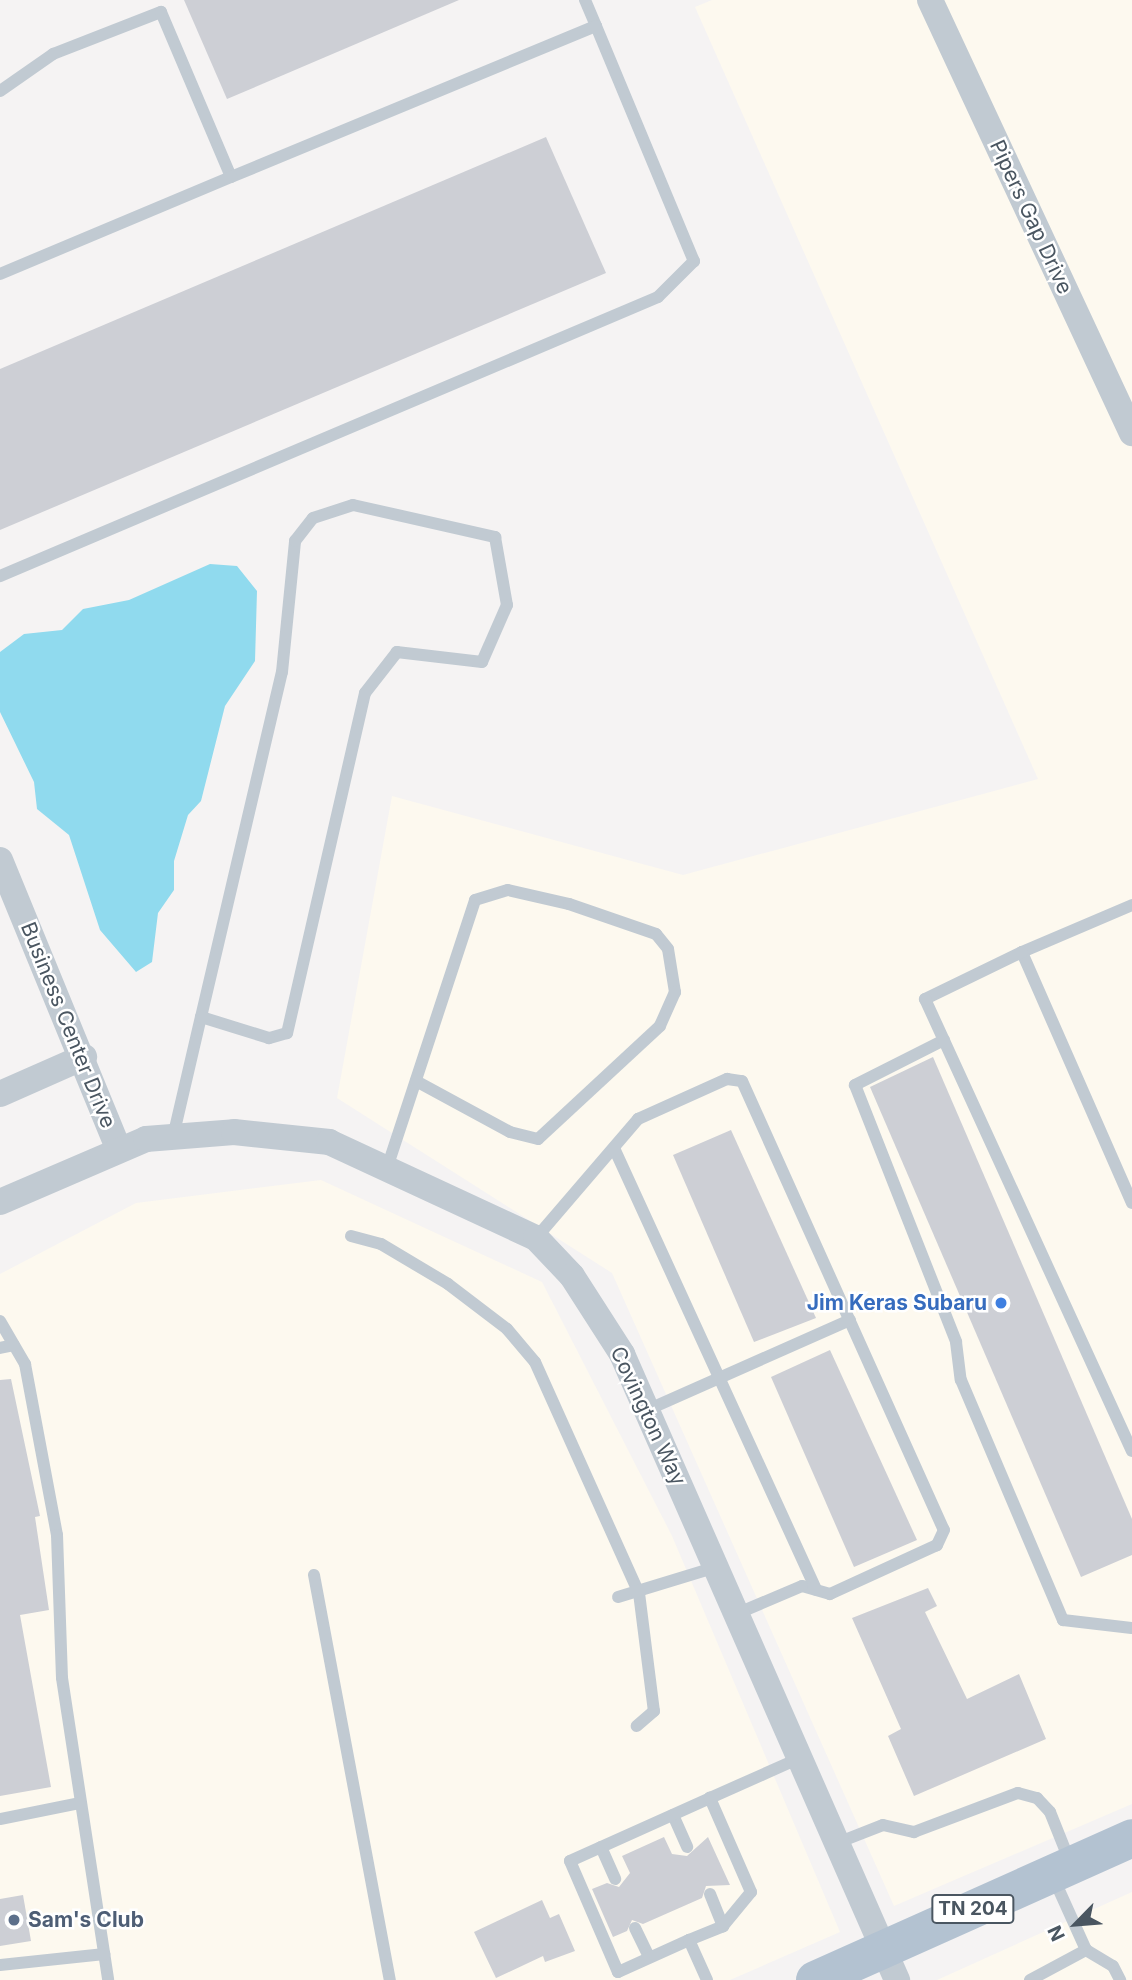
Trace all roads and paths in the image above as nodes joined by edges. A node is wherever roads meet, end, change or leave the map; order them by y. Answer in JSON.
{"nodes":[{"id":1,"x":584,"y":0,"type":"edge"},
{"id":2,"x":930,"y":0,"type":"edge"},
{"id":3,"x":158,"y":6,"type":"edge"},
{"id":4,"x":596,"y":26,"type":"junction"},
{"id":5,"x":0,"y":91,"type":"edge"},
{"id":6,"x":231,"y":177,"type":"junction"},
{"id":7,"x":0,"y":274,"type":"edge"},
{"id":8,"x":1132,"y":433,"type":"edge"},
{"id":9,"x":0,"y":576,"type":"edge"},
{"id":10,"x":0,"y":860,"type":"edge"},
{"id":11,"x":8,"y":901,"type":"edge"},
{"id":12,"x":1132,"y":905,"type":"edge"},
{"id":13,"x":1022,"y":952,"type":"junction"},
{"id":14,"x":201,"y":1017,"type":"junction"},
{"id":15,"x":944,"y":1040,"type":"junction"},
{"id":16,"x":84,"y":1057,"type":"junction"},
{"id":17,"x":416,"y":1081,"type":"junction"},
{"id":18,"x":0,"y":1094,"type":"edge"},
{"id":19,"x":173,"y":1137,"type":"junction"},
{"id":20,"x":614,"y":1148,"type":"junction"},
{"id":21,"x":119,"y":1150,"type":"junction"},
{"id":22,"x":387,"y":1168,"type":"junction"},
{"id":23,"x":0,"y":1202,"type":"edge"},
{"id":24,"x":1132,"y":1203,"type":"edge"},
{"id":25,"x":351,"y":1236,"type":"dead end"},
{"id":26,"x":536,"y":1238,"type":"junction"},
{"id":27,"x":850,"y":1320,"type":"junction"},
{"id":28,"x":0,"y":1321,"type":"edge"},
{"id":29,"x":14,"y":1345,"type":"junction"},
{"id":30,"x":0,"y":1348,"type":"edge"},
{"id":31,"x":720,"y":1378,"type":"junction"},
{"id":32,"x":647,"y":1410,"type":"junction"},
{"id":33,"x":1132,"y":1451,"type":"edge"},
{"id":34,"x":716,"y":1567,"type":"junction"},
{"id":35,"x":314,"y":1575,"type":"dead end"},
{"id":36,"x":817,"y":1590,"type":"junction"},
{"id":37,"x":639,"y":1592,"type":"junction"},
{"id":38,"x":618,"y":1597,"type":"dead end"},
{"id":39,"x":736,"y":1614,"type":"junction"},
{"id":40,"x":1132,"y":1628,"type":"edge"},
{"id":41,"x":637,"y":1726,"type":"dead end"},
{"id":42,"x":800,"y":1758,"type":"junction"},
{"id":43,"x":710,"y":1798,"type":"junction"},
{"id":44,"x":80,"y":1803,"type":"junction"},
{"id":45,"x":673,"y":1815,"type":"junction"},
{"id":46,"x":0,"y":1819,"type":"edge"},
{"id":47,"x":1132,"y":1838,"type":"edge"},
{"id":48,"x":837,"y":1843,"type":"junction"},
{"id":49,"x":601,"y":1847,"type":"junction"},
{"id":50,"x":687,"y":1847,"type":"dead end"},
{"id":51,"x":1061,"y":1870,"type":"junction"},
{"id":52,"x":615,"y":1879,"type":"dead end"},
{"id":53,"x":710,"y":1894,"type":"dead end"},
{"id":54,"x":723,"y":1926,"type":"junction"},
{"id":55,"x":635,"y":1927,"type":"dead end"},
{"id":56,"x":689,"y":1940,"type":"junction"},
{"id":57,"x":1086,"y":1950,"type":"junction"},
{"id":58,"x":104,"y":1954,"type":"junction"},
{"id":59,"x":649,"y":1958,"type":"junction"},
{"id":60,"x":0,"y":1965,"type":"edge"},
{"id":61,"x":890,"y":1965,"type":"edge"},
{"id":62,"x":108,"y":1980,"type":"edge"},
{"id":63,"x":390,"y":1980,"type":"edge"},
{"id":64,"x":707,"y":1980,"type":"edge"},
{"id":65,"x":815,"y":1980,"type":"edge"},
{"id":66,"x":1030,"y":1980,"type":"edge"},
{"id":67,"x":1120,"y":1980,"type":"edge"}],
"edges":[{"from":1,"to":4,"type":"lane"},
{"from":2,"to":8,"type":"street","name":"Pipers Gap Drive"},
{"from":3,"to":5,"type":"lane"},
{"from":3,"to":6,"type":"lane"},
{"from":4,"to":6,"type":"lane"},
{"from":4,"to":9,"type":"lane"},
{"from":6,"to":7,"type":"lane"},
{"from":10,"to":11,"type":"street","name":"Business Center Drive"},
{"from":11,"to":16,"type":"street","name":"Business Center Drive"},
{"from":12,"to":13,"type":"lane"},
{"from":13,"to":15,"type":"lane"},
{"from":13,"to":24,"type":"lane"},
{"from":14,"to":14,"type":"lane"},
{"from":14,"to":19,"type":"lane"},
{"from":15,"to":33,"type":"lane"},
{"from":15,"to":40,"type":"lane"},
{"from":16,"to":18,"type":"street"},
{"from":16,"to":21,"type":"street","name":"Business Center Drive"},
{"from":17,"to":17,"type":"lane"},
{"from":17,"to":22,"type":"lane"},
{"from":19,"to":21,"type":"street","name":"Covington Way"},
{"from":19,"to":22,"type":"street","name":"Covington Way"},
{"from":20,"to":26,"type":"lane"},
{"from":20,"to":27,"type":"lane"},
{"from":20,"to":31,"type":"lane"},
{"from":21,"to":23,"type":"street","name":"Covington Way"},
{"from":22,"to":26,"type":"street","name":"Covington Way"},
{"from":25,"to":37,"type":"lane"},
{"from":26,"to":32,"type":"street","name":"Covington Way"},
{"from":27,"to":31,"type":"lane"},
{"from":27,"to":36,"type":"lane"},
{"from":28,"to":29,"type":"lane"},
{"from":29,"to":30,"type":"lane"},
{"from":29,"to":44,"type":"lane"},
{"from":31,"to":32,"type":"lane"},
{"from":31,"to":36,"type":"lane"},
{"from":32,"to":34,"type":"street","name":"Covington Way"},
{"from":34,"to":37,"type":"lane"},
{"from":34,"to":39,"type":"street","name":"Covington Way"},
{"from":35,"to":63,"type":"lane"},
{"from":36,"to":39,"type":"lane"},
{"from":37,"to":38,"type":"lane"},
{"from":37,"to":41,"type":"lane"},
{"from":39,"to":42,"type":"street","name":"Covington Way"},
{"from":42,"to":43,"type":"lane"},
{"from":42,"to":48,"type":"street","name":"Covington Way"},
{"from":43,"to":45,"type":"lane"},
{"from":43,"to":54,"type":"lane"},
{"from":44,"to":46,"type":"lane"},
{"from":44,"to":58,"type":"lane"},
{"from":45,"to":49,"type":"lane"},
{"from":45,"to":50,"type":"lane"},
{"from":47,"to":51,"type":"main road","number":"TN 204"},
{"from":48,"to":51,"type":"lane"},
{"from":48,"to":61,"type":"street","name":"Covington Way"},
{"from":49,"to":52,"type":"lane"},
{"from":49,"to":59,"type":"lane"},
{"from":51,"to":57,"type":"lane"},
{"from":51,"to":61,"type":"main road","number":"TN 204"},
{"from":53,"to":54,"type":"lane"},
{"from":54,"to":56,"type":"lane"},
{"from":55,"to":59,"type":"lane"},
{"from":56,"to":59,"type":"lane"},
{"from":56,"to":64,"type":"lane"},
{"from":57,"to":66,"type":"lane"},
{"from":57,"to":67,"type":"lane"},
{"from":58,"to":60,"type":"lane"},
{"from":58,"to":62,"type":"lane"},
{"from":61,"to":65,"type":"main road","number":"TN 204"}]}
